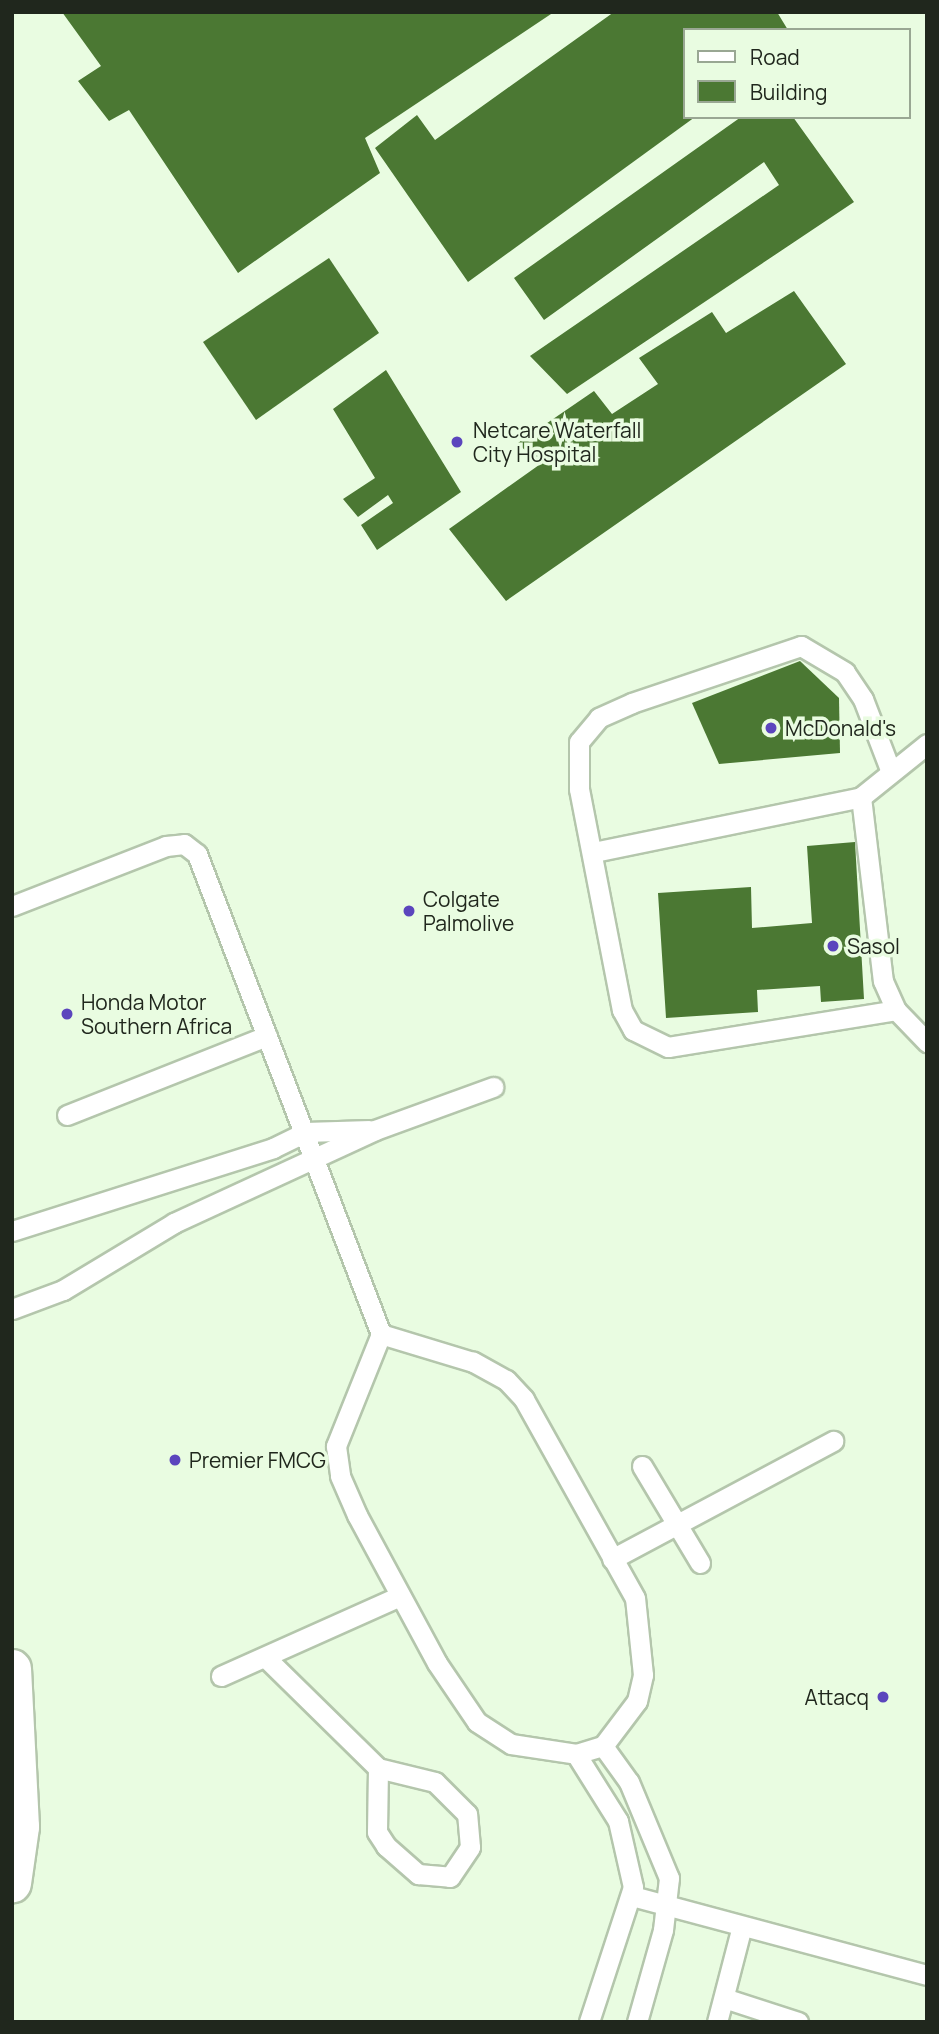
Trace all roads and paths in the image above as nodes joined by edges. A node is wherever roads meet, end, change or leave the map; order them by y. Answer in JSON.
{"nodes":[{"id":1,"x":927,"y":744,"type":"edge"},
{"id":2,"x":891,"y":772,"type":"junction"},
{"id":3,"x":861,"y":797,"type":"junction"},
{"id":4,"x":594,"y":852,"type":"junction"},
{"id":5,"x":12,"y":905,"type":"edge"},
{"id":6,"x":896,"y":1010,"type":"junction"},
{"id":7,"x":267,"y":1036,"type":"junction"},
{"id":8,"x":927,"y":1042,"type":"edge"},
{"id":9,"x":493,"y":1087,"type":"dead end"},
{"id":10,"x":66,"y":1115,"type":"dead end"},
{"id":11,"x":375,"y":1130,"type":"junction"},
{"id":12,"x":306,"y":1132,"type":"junction"},
{"id":13,"x":315,"y":1162,"type":"junction"},
{"id":14,"x":12,"y":1231,"type":"edge"},
{"id":15,"x":12,"y":1309,"type":"edge"},
{"id":16,"x":381,"y":1334,"type":"junction"},
{"id":17,"x":833,"y":1441,"type":"dead end"},
{"id":18,"x":642,"y":1466,"type":"dead end"},
{"id":19,"x":677,"y":1523,"type":"junction"},
{"id":20,"x":612,"y":1559,"type":"junction"},
{"id":21,"x":700,"y":1563,"type":"dead end"},
{"id":22,"x":400,"y":1596,"type":"junction"},
{"id":23,"x":267,"y":1659,"type":"junction"},
{"id":24,"x":12,"y":1669,"type":"edge"},
{"id":25,"x":221,"y":1676,"type":"dead end"},
{"id":26,"x":603,"y":1746,"type":"junction"},
{"id":27,"x":576,"y":1754,"type":"junction"},
{"id":28,"x":379,"y":1768,"type":"junction"},
{"id":29,"x":12,"y":1883,"type":"edge"},
{"id":30,"x":632,"y":1896,"type":"junction"},
{"id":31,"x":668,"y":1906,"type":"junction"},
{"id":32,"x":742,"y":1926,"type":"junction"},
{"id":33,"x":927,"y":1975,"type":"edge"},
{"id":34,"x":724,"y":1998,"type":"junction"},
{"id":35,"x":589,"y":2022,"type":"edge"},
{"id":36,"x":637,"y":2022,"type":"edge"},
{"id":37,"x":717,"y":2022,"type":"edge"},
{"id":38,"x":798,"y":2022,"type":"edge"}],
"edges":[{"from":1,"to":2,"type":"lane"},
{"from":2,"to":3,"type":"lane"},
{"from":2,"to":4,"type":"lane"},
{"from":3,"to":4,"type":"lane"},
{"from":3,"to":6,"type":"lane"},
{"from":4,"to":6,"type":"lane"},
{"from":5,"to":7,"type":"lane"},
{"from":6,"to":8,"type":"lane"},
{"from":7,"to":10,"type":"lane"},
{"from":7,"to":12,"type":"lane"},
{"from":9,"to":11,"type":"lane"},
{"from":11,"to":12,"type":"lane"},
{"from":11,"to":13,"type":"lane"},
{"from":12,"to":13,"type":"lane"},
{"from":12,"to":14,"type":"lane"},
{"from":13,"to":15,"type":"lane"},
{"from":13,"to":16,"type":"lane"},
{"from":16,"to":20,"type":"lane"},
{"from":16,"to":22,"type":"lane"},
{"from":17,"to":19,"type":"lane"},
{"from":18,"to":19,"type":"lane"},
{"from":19,"to":20,"type":"lane"},
{"from":19,"to":21,"type":"lane"},
{"from":20,"to":26,"type":"lane"},
{"from":22,"to":23,"type":"lane"},
{"from":22,"to":27,"type":"lane"},
{"from":23,"to":25,"type":"lane"},
{"from":23,"to":28,"type":"lane"},
{"from":24,"to":29,"type":"street"},
{"from":26,"to":27,"type":"lane"},
{"from":26,"to":31,"type":"lane"},
{"from":27,"to":30,"type":"lane"},
{"from":28,"to":28,"type":"lane"},
{"from":30,"to":31,"type":"lane"},
{"from":30,"to":35,"type":"lane"},
{"from":31,"to":32,"type":"lane"},
{"from":31,"to":36,"type":"lane"},
{"from":32,"to":33,"type":"lane"},
{"from":32,"to":34,"type":"lane"},
{"from":34,"to":37,"type":"lane"},
{"from":34,"to":38,"type":"lane"}]}
